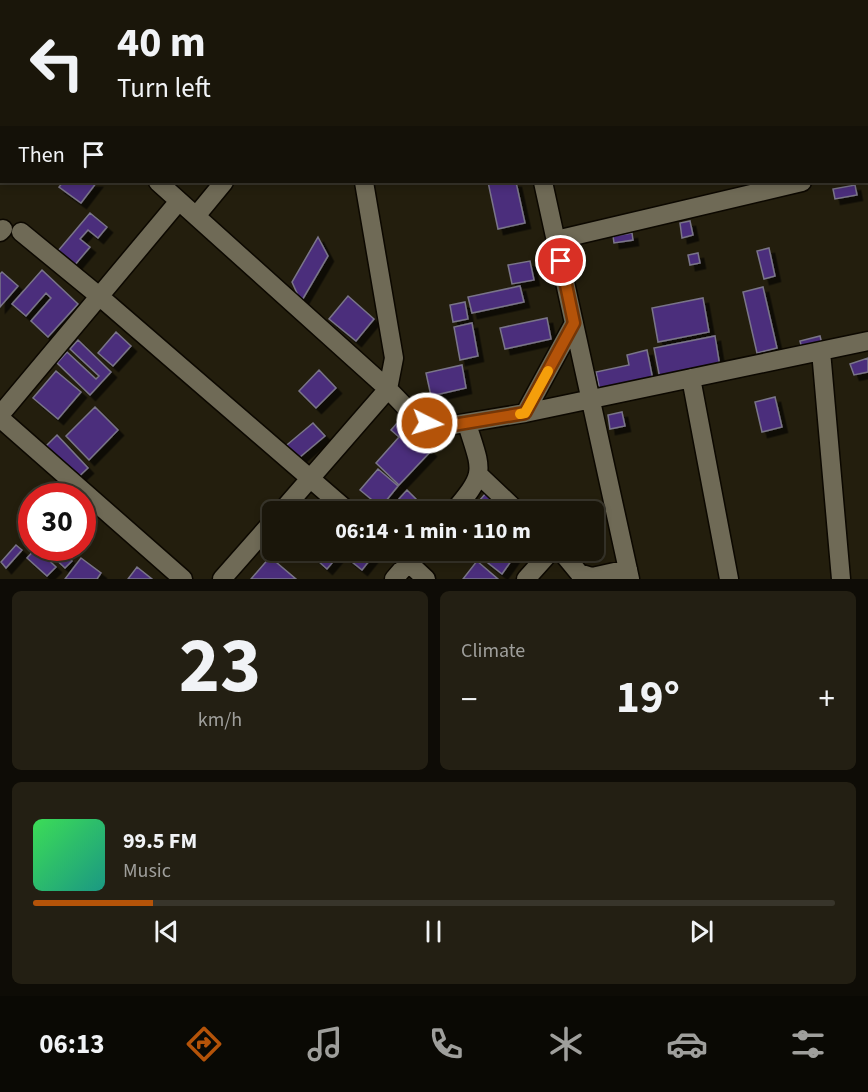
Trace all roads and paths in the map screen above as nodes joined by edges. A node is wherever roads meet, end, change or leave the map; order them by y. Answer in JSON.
{"nodes":[{"id":1,"x":159,"y":183,"type":"edge"},
{"id":2,"x":223,"y":183,"type":"edge"},
{"id":3,"x":364,"y":183,"type":"edge"},
{"id":4,"x":543,"y":183,"type":"edge"},
{"id":5,"x":792,"y":183,"type":"edge"},
{"id":6,"x":726,"y":190,"type":"edge"},
{"id":7,"x":179,"y":201,"type":"junction"},
{"id":8,"x":196,"y":216,"type":"junction"},
{"id":9,"x":21,"y":232,"type":"dead end"},
{"id":10,"x":556,"y":240,"type":"junction"},
{"id":11,"x":99,"y":296,"type":"junction"},
{"id":12,"x":574,"y":323,"type":"junction"},
{"id":13,"x":868,"y":341,"type":"edge"},
{"id":14,"x":821,"y":351,"type":"junction"},
{"id":15,"x":691,"y":378,"type":"junction"},
{"id":16,"x":388,"y":389,"type":"junction"},
{"id":17,"x":591,"y":399,"type":"junction"},
{"id":18,"x":525,"y":413,"type":"junction"},
{"id":19,"x":0,"y":416,"type":"edge"},
{"id":20,"x":467,"y":424,"type":"junction"},
{"id":21,"x":479,"y":475,"type":"junction"},
{"id":22,"x":310,"y":478,"type":"junction"},
{"id":23,"x":290,"y":501,"type":"edge"},
{"id":24,"x":336,"y":501,"type":"edge"},
{"id":25,"x":462,"y":501,"type":"edge"},
{"id":26,"x":506,"y":501,"type":"edge"},
{"id":27,"x":262,"y":534,"type":"edge"},
{"id":28,"x":404,"y":561,"type":"edge"},
{"id":29,"x":413,"y":561,"type":"edge"},
{"id":30,"x":542,"y":561,"type":"edge"},
{"id":31,"x":569,"y":561,"type":"edge"},
{"id":32,"x":629,"y":574,"type":"edge"},
{"id":33,"x":183,"y":579,"type":"edge"},
{"id":34,"x":222,"y":579,"type":"edge"},
{"id":35,"x":394,"y":579,"type":"edge"},
{"id":36,"x":426,"y":579,"type":"edge"},
{"id":37,"x":526,"y":579,"type":"edge"},
{"id":38,"x":729,"y":579,"type":"edge"},
{"id":39,"x":841,"y":579,"type":"edge"}],
"edges":[{"from":1,"to":7,"type":"street"},
{"from":2,"to":8,"type":"street"},
{"from":3,"to":16,"type":"street"},
{"from":4,"to":10,"type":"street"},
{"from":5,"to":6,"type":"street"},
{"from":6,"to":10,"type":"street"},
{"from":7,"to":8,"type":"street"},
{"from":7,"to":11,"type":"street"},
{"from":8,"to":16,"type":"street"},
{"from":9,"to":11,"type":"street"},
{"from":10,"to":12,"type":"street"},
{"from":11,"to":19,"type":"street"},
{"from":11,"to":22,"type":"street"},
{"from":12,"to":17,"type":"street"},
{"from":12,"to":18,"type":"street"},
{"from":13,"to":14,"type":"street"},
{"from":14,"to":15,"type":"street"},
{"from":14,"to":39,"type":"street"},
{"from":15,"to":17,"type":"street"},
{"from":15,"to":38,"type":"street"},
{"from":16,"to":20,"type":"street"},
{"from":16,"to":22,"type":"street"},
{"from":17,"to":18,"type":"street"},
{"from":17,"to":32,"type":"street"},
{"from":18,"to":20,"type":"street"},
{"from":19,"to":33,"type":"street"},
{"from":20,"to":21,"type":"street"},
{"from":21,"to":25,"type":"street"},
{"from":21,"to":26,"type":"street"},
{"from":22,"to":23,"type":"street"},
{"from":22,"to":24,"type":"street"},
{"from":27,"to":34,"type":"street"},
{"from":28,"to":35,"type":"street"},
{"from":29,"to":36,"type":"street"},
{"from":30,"to":37,"type":"street"},
{"from":31,"to":32,"type":"street"}]}
